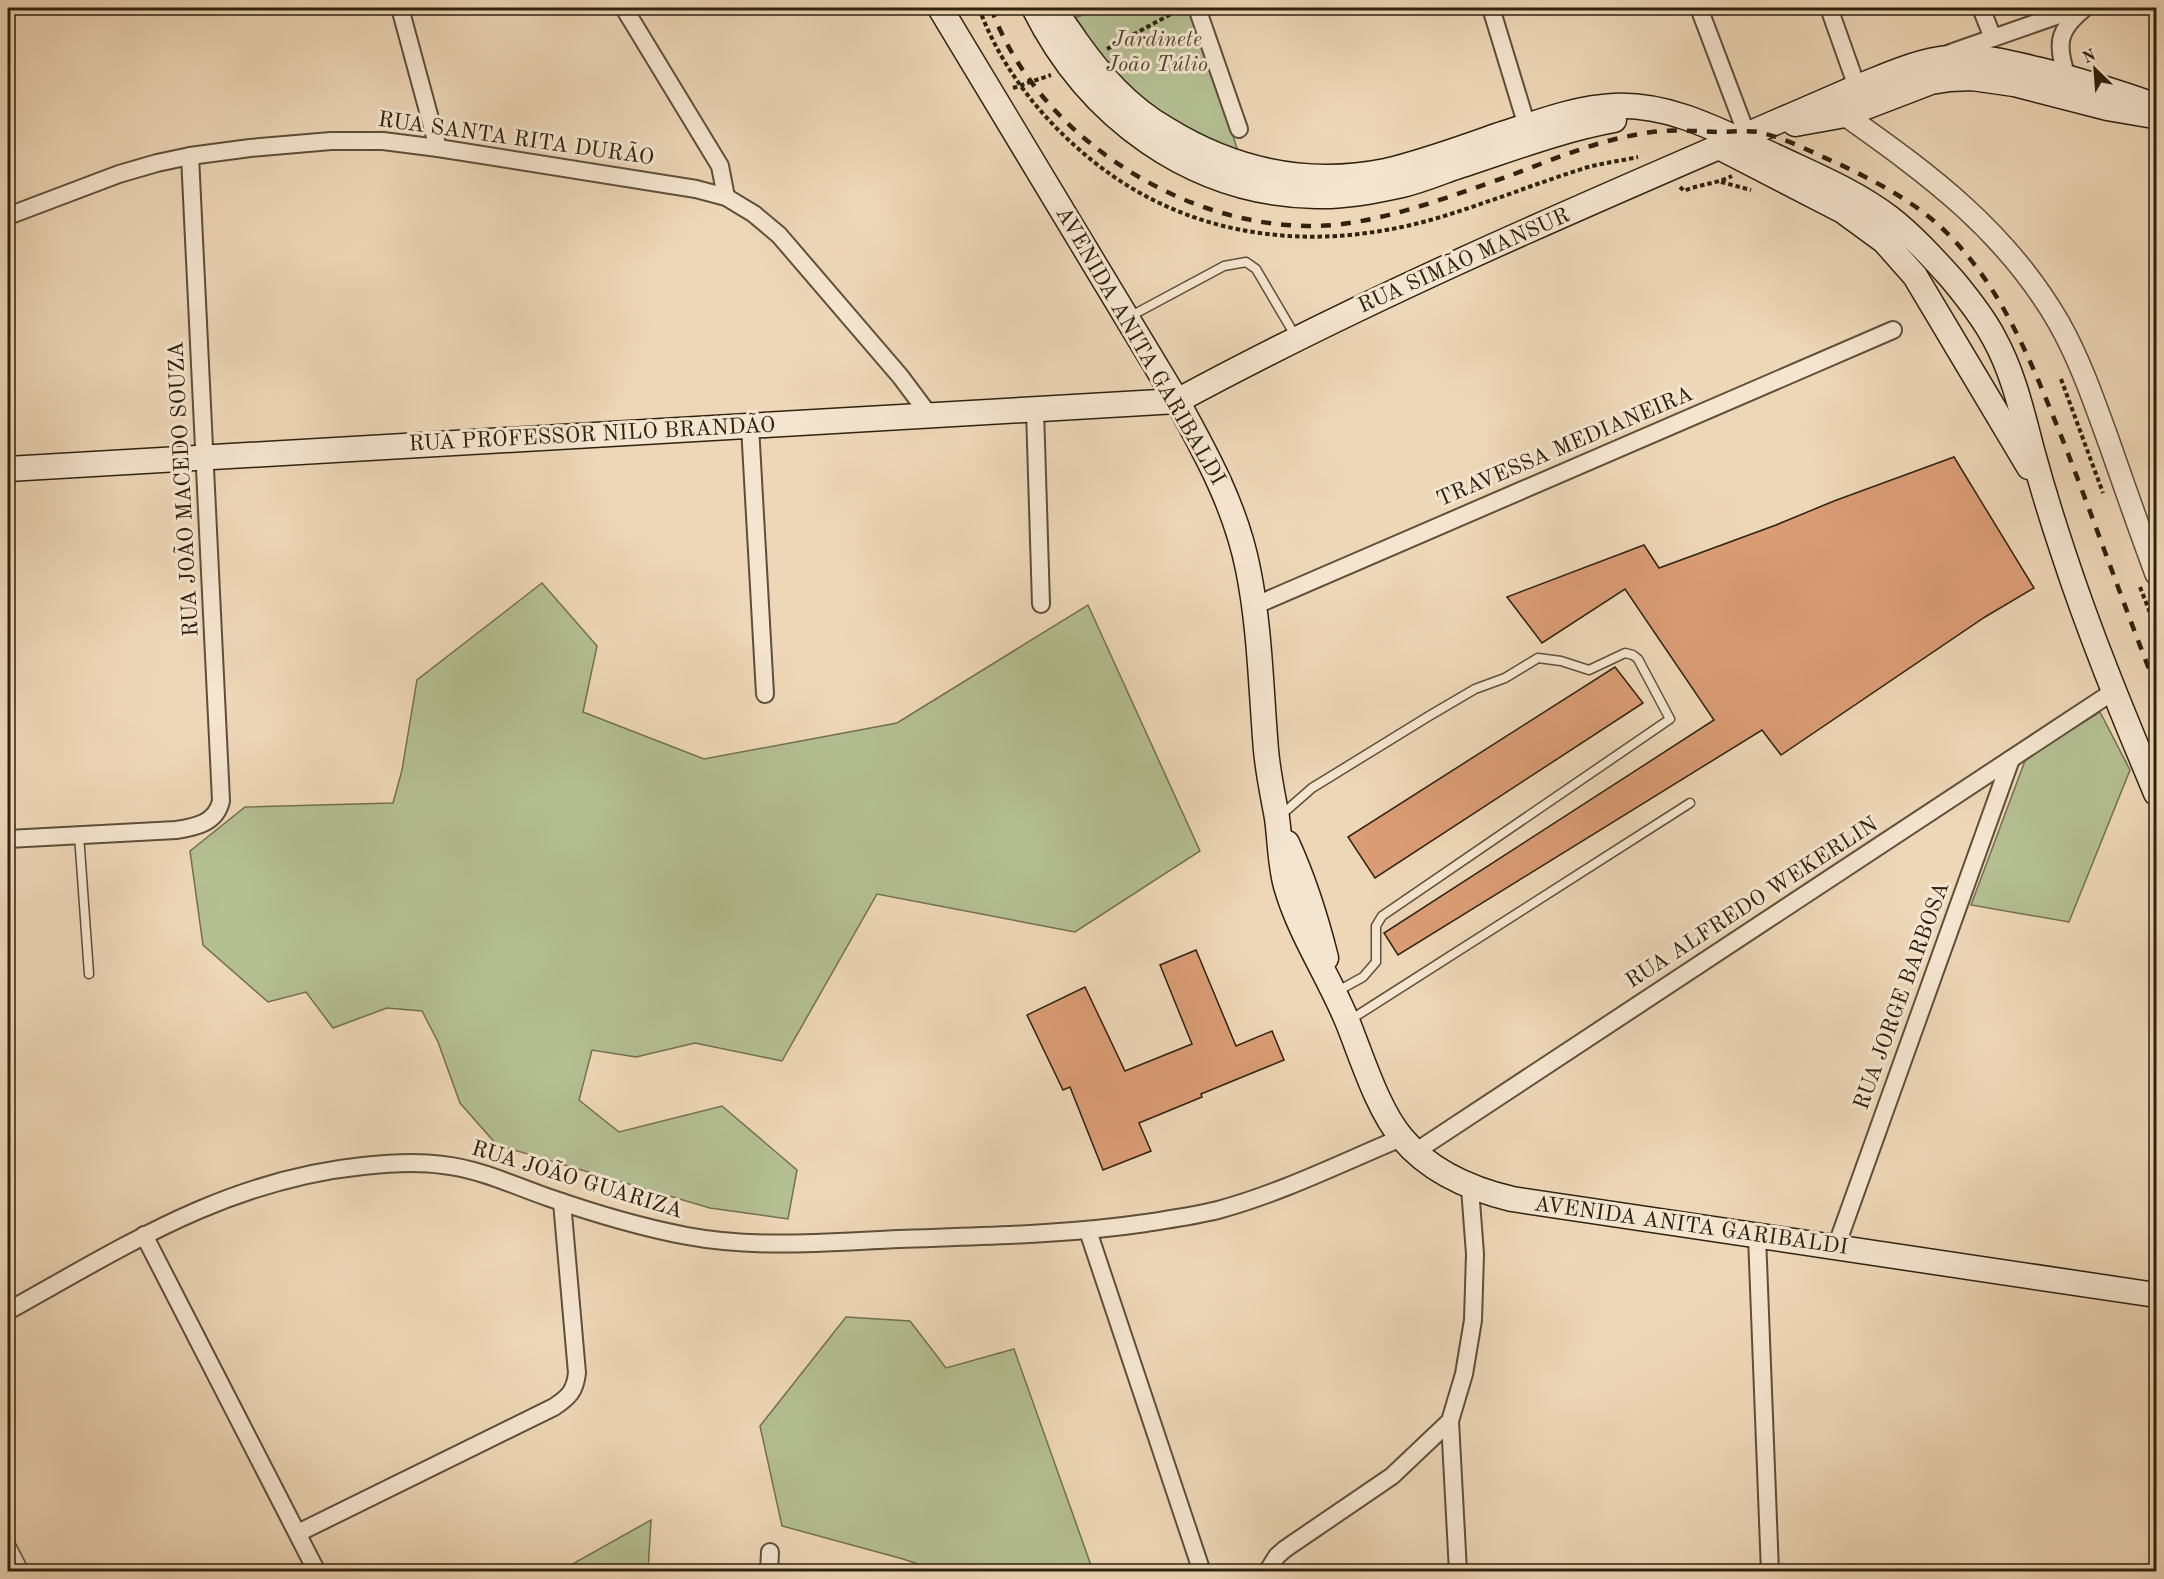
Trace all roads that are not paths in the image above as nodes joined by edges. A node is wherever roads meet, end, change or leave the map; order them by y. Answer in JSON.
{"nodes":[{"id":1,"x":400,"y":8,"type":"edge"},
{"id":2,"x":624,"y":8,"type":"edge"},
{"id":3,"x":940,"y":8,"type":"edge"},
{"id":4,"x":1034,"y":8,"type":"edge"},
{"id":5,"x":1055,"y":8,"type":"edge"},
{"id":6,"x":1197,"y":8,"type":"edge"},
{"id":7,"x":1491,"y":8,"type":"edge"},
{"id":8,"x":1700,"y":8,"type":"edge"},
{"id":9,"x":1829,"y":8,"type":"edge"},
{"id":10,"x":1981,"y":8,"type":"edge"},
{"id":11,"x":2079,"y":8,"type":"edge"},
{"id":12,"x":2085,"y":8,"type":"edge"},
{"id":13,"x":1993,"y":38,"type":"junction"},
{"id":14,"x":1929,"y":72,"type":"junction"},
{"id":15,"x":2067,"y":77,"type":"junction"},
{"id":16,"x":1857,"y":87,"type":"junction"},
{"id":17,"x":2157,"y":106,"type":"edge"},
{"id":18,"x":1845,"y":115,"type":"junction"},
{"id":19,"x":2157,"y":116,"type":"edge"},
{"id":20,"x":1795,"y":124,"type":"junction"},
{"id":21,"x":1239,"y":129,"type":"dead end"},
{"id":22,"x":1530,"y":134,"type":"junction"},
{"id":23,"x":1740,"y":138,"type":"junction"},
{"id":24,"x":438,"y":148,"type":"junction"},
{"id":25,"x":190,"y":156,"type":"junction"},
{"id":26,"x":1798,"y":167,"type":"junction"},
{"id":27,"x":726,"y":197,"type":"junction"},
{"id":28,"x":8,"y":216,"type":"edge"},
{"id":29,"x":1126,"y":319,"type":"junction"},
{"id":30,"x":1893,"y":330,"type":"dead end"},
{"id":31,"x":1297,"y":339,"type":"junction"},
{"id":32,"x":1177,"y":401,"type":"junction"},
{"id":33,"x":1035,"y":410,"type":"junction"},
{"id":34,"x":930,"y":416,"type":"junction"},
{"id":35,"x":750,"y":426,"type":"junction"},
{"id":36,"x":205,"y":458,"type":"junction"},
{"id":37,"x":8,"y":469,"type":"edge"},
{"id":38,"x":2044,"y":492,"type":"junction"},
{"id":39,"x":2157,"y":574,"type":"edge"},
{"id":40,"x":1041,"y":604,"type":"dead end"},
{"id":41,"x":1254,"y":606,"type":"junction"},
{"id":42,"x":2114,"y":691,"type":"junction"},
{"id":43,"x":765,"y":693,"type":"dead end"},
{"id":44,"x":2011,"y":759,"type":"junction"},
{"id":45,"x":2157,"y":793,"type":"edge"},
{"id":46,"x":1690,"y":803,"type":"dead end"},
{"id":47,"x":1277,"y":819,"type":"junction"},
{"id":48,"x":80,"y":835,"type":"junction"},
{"id":49,"x":8,"y":839,"type":"edge"},
{"id":50,"x":89,"y":974,"type":"dead end"},
{"id":51,"x":1335,"y":992,"type":"junction"},
{"id":52,"x":1348,"y":1022,"type":"junction"},
{"id":53,"x":1408,"y":1145,"type":"junction"},
{"id":54,"x":1470,"y":1188,"type":"junction"},
{"id":55,"x":562,"y":1202,"type":"junction"},
{"id":56,"x":1088,"y":1231,"type":"junction"},
{"id":57,"x":144,"y":1236,"type":"junction"},
{"id":58,"x":1758,"y":1236,"type":"junction"},
{"id":59,"x":1836,"y":1247,"type":"junction"},
{"id":60,"x":2157,"y":1295,"type":"edge"},
{"id":61,"x":8,"y":1311,"type":"edge"},
{"id":62,"x":1450,"y":1421,"type":"junction"},
{"id":63,"x":298,"y":1533,"type":"junction"},
{"id":64,"x":8,"y":1539,"type":"edge"},
{"id":65,"x":770,"y":1552,"type":"dead end"},
{"id":66,"x":8,"y":1566,"type":"edge"},
{"id":67,"x":10,"y":1572,"type":"edge"},
{"id":68,"x":26,"y":1572,"type":"edge"},
{"id":69,"x":317,"y":1572,"type":"edge"},
{"id":70,"x":769,"y":1572,"type":"edge"},
{"id":71,"x":1202,"y":1572,"type":"edge"},
{"id":72,"x":1267,"y":1572,"type":"edge"},
{"id":73,"x":1458,"y":1572,"type":"edge"},
{"id":74,"x":1770,"y":1572,"type":"edge"}],
"edges":[{"from":1,"to":24,"type":"street"},
{"from":2,"to":27,"type":"street"},
{"from":3,"to":29,"type":"main road","name":"AVENIDA ANITA GARIBALDI"},
{"from":4,"to":22,"type":"main road"},
{"from":5,"to":22,"type":"main road"},
{"from":6,"to":21,"type":"street"},
{"from":7,"to":22,"type":"street"},
{"from":8,"to":23,"type":"street"},
{"from":9,"to":16,"type":"street"},
{"from":10,"to":13,"type":"street"},
{"from":11,"to":13,"type":"street","name":"RUA SIMÃO MANSUR"},
{"from":12,"to":15,"type":"street"},
{"from":13,"to":14,"type":"street","name":"RUA SIMÃO MANSUR"},
{"from":14,"to":15,"type":"main road"},
{"from":14,"to":16,"type":"main road","name":"RUA SIMÃO MANSUR"},
{"from":14,"to":18,"type":"main road","name":"RUA SIMÃO MANSUR"},
{"from":14,"to":19,"type":"main road"},
{"from":15,"to":17,"type":"main road"},
{"from":16,"to":23,"type":"main road","name":"RUA SIMÃO MANSUR"},
{"from":18,"to":20,"type":"main road","name":"RUA SIMÃO MANSUR"},
{"from":18,"to":39,"type":"street"},
{"from":20,"to":23,"type":"main road","name":"RUA SIMÃO MANSUR"},
{"from":20,"to":26,"type":"main road"},
{"from":22,"to":23,"type":"main road"},
{"from":23,"to":26,"type":"main road"},
{"from":23,"to":31,"type":"main road","name":"RUA SIMÃO MANSUR"},
{"from":23,"to":38,"type":"main road"},
{"from":24,"to":25,"type":"street","name":"RUA SANTA RITA DURÃO"},
{"from":24,"to":27,"type":"street","name":"RUA SANTA RITA DURÃO"},
{"from":25,"to":28,"type":"street","name":"RUA SANTA RITA DURÃO"},
{"from":25,"to":36,"type":"street","name":"RUA JOÃO MACEDO SOUZA"},
{"from":26,"to":38,"type":"main road"},
{"from":27,"to":34,"type":"street","name":"RUA SANTA RITA DURÃO"},
{"from":29,"to":31,"type":"lane"},
{"from":29,"to":32,"type":"main road","name":"AVENIDA ANITA GARIBALDI"},
{"from":30,"to":41,"type":"street","name":"TRAVESSA MEDIANEIRA"},
{"from":31,"to":32,"type":"main road","name":"RUA SIMÃO MANSUR"},
{"from":32,"to":33,"type":"main road","name":"RUA PROFESSOR NILO BRANDÃO"},
{"from":32,"to":41,"type":"main road","name":"AVENIDA ANITA GARIBALDI"},
{"from":33,"to":34,"type":"main road","name":"RUA PROFESSOR NILO BRANDÃO"},
{"from":33,"to":40,"type":"street"},
{"from":34,"to":35,"type":"main road","name":"RUA PROFESSOR NILO BRANDÃO"},
{"from":35,"to":36,"type":"main road","name":"RUA PROFESSOR NILO BRANDÃO"},
{"from":35,"to":43,"type":"street"},
{"from":36,"to":37,"type":"main road","name":"RUA PROFESSOR NILO BRANDÃO"},
{"from":36,"to":48,"type":"street","name":"RUA JOÃO MACEDO SOUZA"},
{"from":38,"to":42,"type":"main road"},
{"from":41,"to":47,"type":"main road","name":"AVENIDA ANITA GARIBALDI"},
{"from":42,"to":44,"type":"street","name":"RUA ALFREDO WEKERLIN"},
{"from":42,"to":45,"type":"main road"},
{"from":44,"to":53,"type":"street","name":"RUA ALFREDO WEKERLIN"},
{"from":44,"to":59,"type":"street","name":"RUA JORGE BARBOSA"},
{"from":46,"to":52,"type":"lane"},
{"from":47,"to":51,"type":"main road","name":"AVENIDA ANITA GARIBALDI"},
{"from":47,"to":51,"type":"lane"},
{"from":48,"to":49,"type":"street"},
{"from":48,"to":50,"type":"lane"},
{"from":51,"to":52,"type":"main road","name":"AVENIDA ANITA GARIBALDI"},
{"from":52,"to":53,"type":"main road","name":"AVENIDA ANITA GARIBALDI"},
{"from":53,"to":54,"type":"main road","name":"AVENIDA ANITA GARIBALDI"},
{"from":53,"to":56,"type":"street","name":"RUA JOÃO GUARIZA"},
{"from":54,"to":58,"type":"main road","name":"AVENIDA ANITA GARIBALDI"},
{"from":54,"to":62,"type":"street"},
{"from":55,"to":56,"type":"street","name":"RUA JOÃO GUARIZA"},
{"from":55,"to":57,"type":"street","name":"RUA JOÃO GUARIZA"},
{"from":55,"to":63,"type":"street"},
{"from":56,"to":71,"type":"street"},
{"from":57,"to":61,"type":"street","name":"RUA JOÃO GUARIZA"},
{"from":57,"to":63,"type":"street"},
{"from":58,"to":59,"type":"main road","name":"AVENIDA ANITA GARIBALDI"},
{"from":58,"to":74,"type":"street"},
{"from":59,"to":60,"type":"main road","name":"AVENIDA ANITA GARIBALDI"},
{"from":62,"to":72,"type":"street"},
{"from":62,"to":73,"type":"street"},
{"from":63,"to":69,"type":"street"},
{"from":64,"to":68,"type":"lane"},
{"from":65,"to":70,"type":"street"},
{"from":66,"to":67,"type":"lane"}]}
